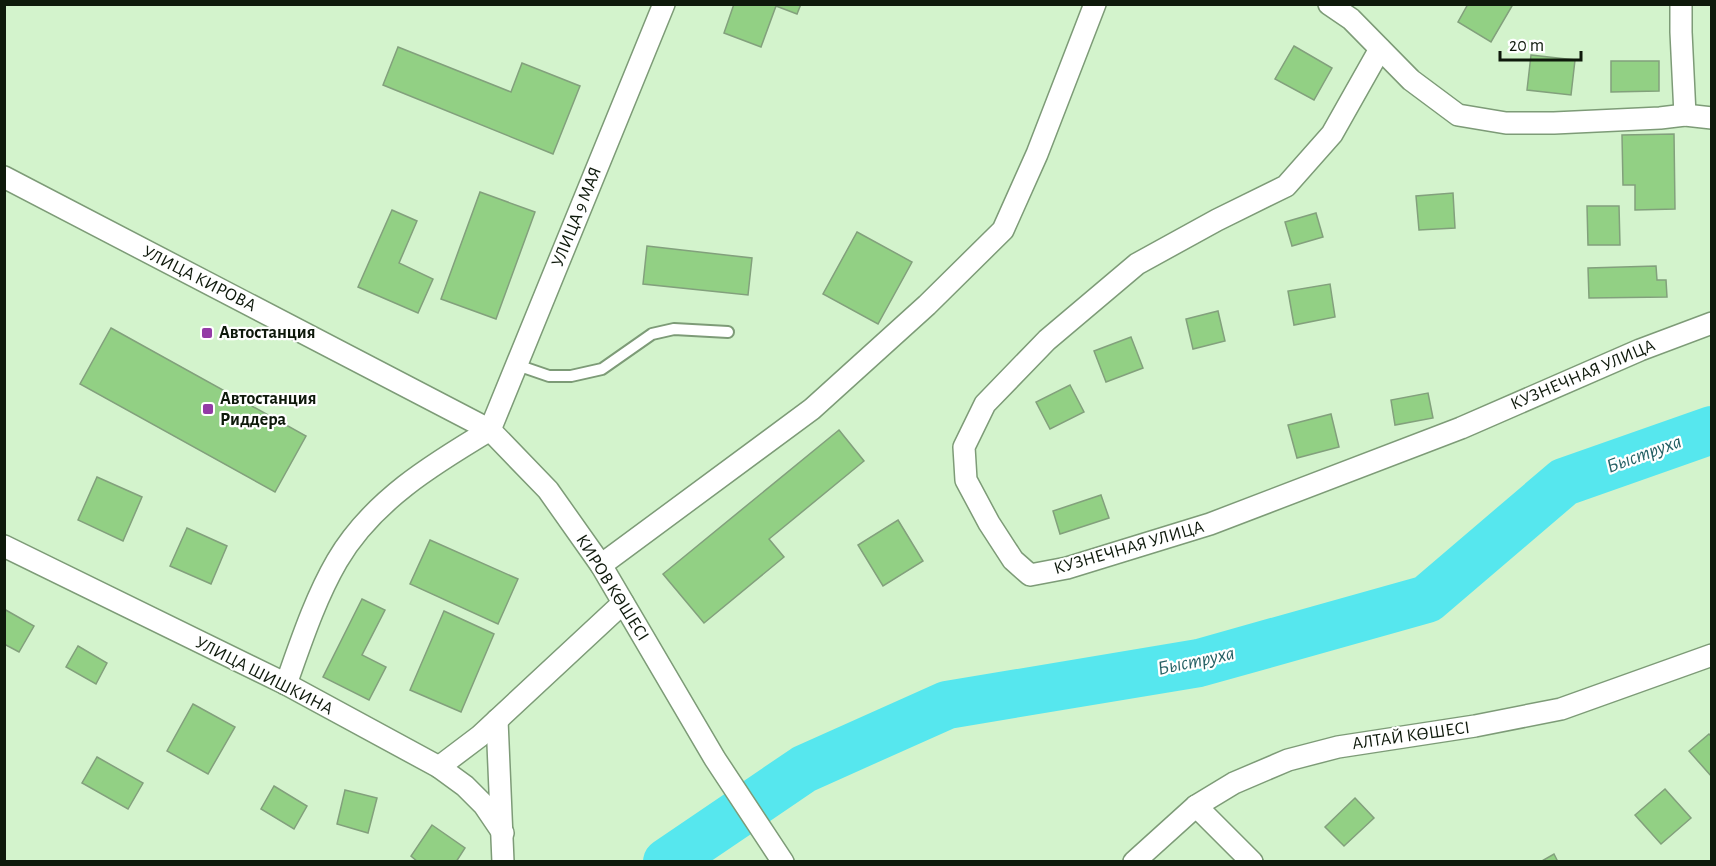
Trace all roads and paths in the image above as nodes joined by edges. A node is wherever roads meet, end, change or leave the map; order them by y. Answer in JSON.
{"nodes":[{"id":1,"x":664,"y":4,"type":"edge"},
{"id":2,"x":1095,"y":4,"type":"edge"},
{"id":3,"x":1329,"y":4,"type":"edge"},
{"id":4,"x":1681,"y":4,"type":"edge"},
{"id":5,"x":1380,"y":49,"type":"junction"},
{"id":6,"x":1685,"y":115,"type":"junction"},
{"id":7,"x":1712,"y":118,"type":"edge"},
{"id":8,"x":4,"y":177,"type":"edge"},
{"id":9,"x":1712,"y":323,"type":"edge"},
{"id":10,"x":728,"y":332,"type":"dead end"},
{"id":11,"x":516,"y":365,"type":"junction"},
{"id":12,"x":490,"y":430,"type":"junction"},
{"id":13,"x":4,"y":546,"type":"edge"},
{"id":14,"x":601,"y":566,"type":"junction"},
{"id":15,"x":623,"y":603,"type":"junction"},
{"id":16,"x":1712,"y":655,"type":"edge"},
{"id":17,"x":286,"y":684,"type":"junction"},
{"id":18,"x":497,"y":720,"type":"junction"},
{"id":19,"x":438,"y":767,"type":"junction"},
{"id":20,"x":1196,"y":806,"type":"junction"},
{"id":21,"x":503,"y":833,"type":"junction"},
{"id":22,"x":503,"y":861,"type":"edge"},
{"id":23,"x":783,"y":861,"type":"edge"},
{"id":24,"x":1134,"y":861,"type":"edge"},
{"id":25,"x":1252,"y":861,"type":"edge"}],
"edges":[{"from":1,"to":11,"type":"street","name":"УЛИЦА 9 МАЯ"},
{"from":2,"to":14,"type":"street"},
{"from":3,"to":5,"type":"street"},
{"from":4,"to":6,"type":"street"},
{"from":5,"to":6,"type":"street"},
{"from":5,"to":9,"type":"street","name":"КУЗНЕЧНАЯ УЛИЦА"},
{"from":6,"to":7,"type":"street"},
{"from":8,"to":12,"type":"street","name":"УЛИЦА КИРОВА"},
{"from":10,"to":11,"type":"lane"},
{"from":11,"to":12,"type":"street","name":"УЛИЦА 9 МАЯ"},
{"from":12,"to":14,"type":"street","name":"КИРОВ КӨШЕСІ"},
{"from":12,"to":17,"type":"street"},
{"from":13,"to":17,"type":"street","name":"УЛИЦА ШИШКИНА"},
{"from":14,"to":15,"type":"street","name":"КИРОВ КӨШЕСІ"},
{"from":15,"to":18,"type":"street"},
{"from":15,"to":23,"type":"street","name":"КИРОВ КӨШЕСІ"},
{"from":16,"to":20,"type":"street","name":"АЛТАЙ КӨШЕСІ"},
{"from":17,"to":19,"type":"street","name":"УЛИЦА ШИШКИНА"},
{"from":18,"to":19,"type":"street"},
{"from":18,"to":21,"type":"street"},
{"from":19,"to":21,"type":"street","name":"УЛИЦА ШИШКИНА"},
{"from":20,"to":24,"type":"street","name":"АЛТАЙ КӨШЕСІ"},
{"from":20,"to":25,"type":"street"},
{"from":21,"to":22,"type":"street"}]}
